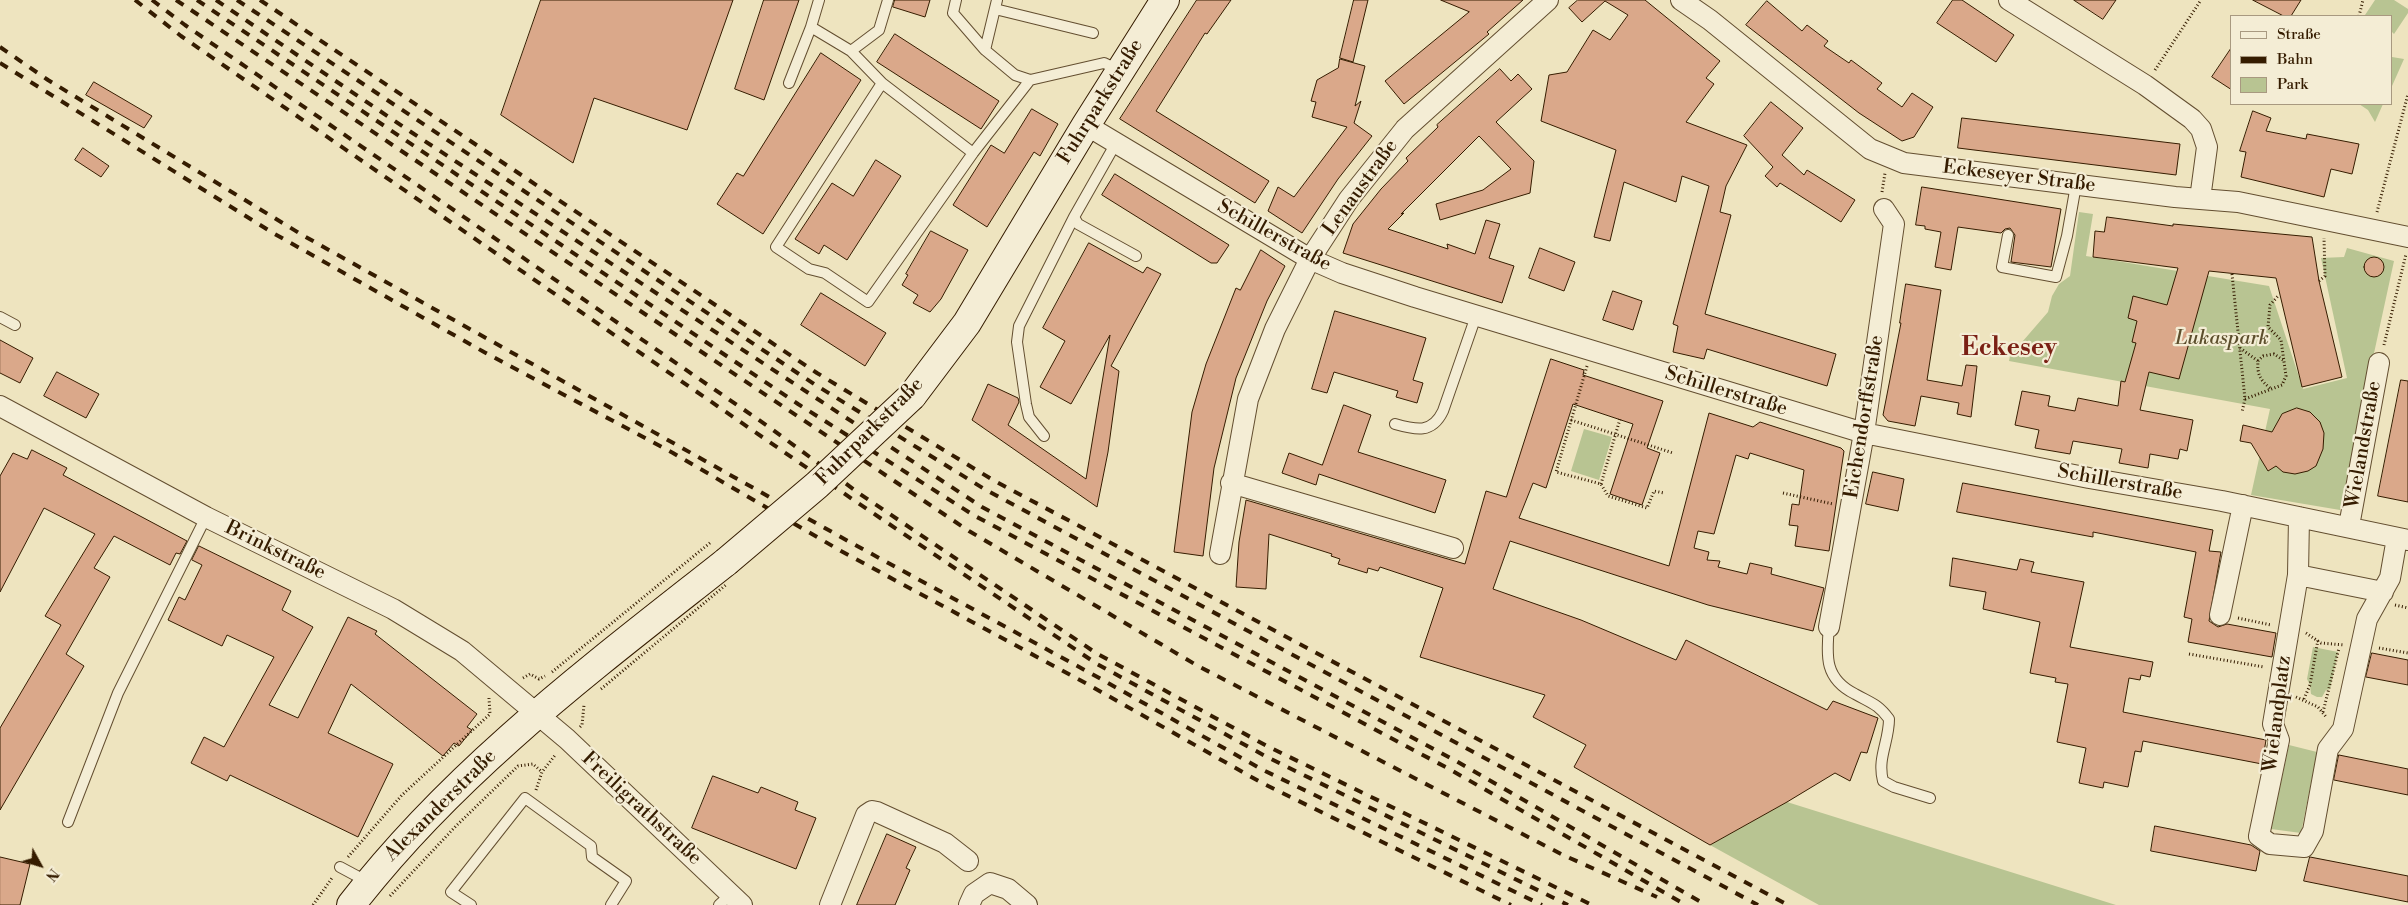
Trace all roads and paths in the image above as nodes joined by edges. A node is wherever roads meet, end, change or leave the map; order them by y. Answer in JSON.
{"nodes":[{"id":1,"x":819,"y":0,"type":"edge"},
{"id":2,"x":888,"y":0,"type":"edge"},
{"id":3,"x":956,"y":0,"type":"edge"},
{"id":4,"x":1164,"y":0,"type":"edge"},
{"id":5,"x":1548,"y":0,"type":"edge"},
{"id":6,"x":1681,"y":0,"type":"edge"},
{"id":7,"x":2009,"y":0,"type":"edge"},
{"id":8,"x":2201,"y":0,"type":"edge"},
{"id":9,"x":2363,"y":0,"type":"edge"},
{"id":10,"x":996,"y":4,"type":"edge"},
{"id":11,"x":2359,"y":15,"type":"edge"},
{"id":12,"x":811,"y":27,"type":"junction"},
{"id":13,"x":1093,"y":33,"type":"dead end"},
{"id":14,"x":985,"y":50,"type":"junction"},
{"id":15,"x":851,"y":51,"type":"junction"},
{"id":16,"x":1120,"y":70,"type":"junction"},
{"id":17,"x":1030,"y":80,"type":"junction"},
{"id":18,"x":789,"y":83,"type":"dead end"},
{"id":19,"x":882,"y":83,"type":"junction"},
{"id":20,"x":2145,"y":85,"type":"junction"},
{"id":21,"x":2408,"y":94,"type":"edge"},
{"id":22,"x":1086,"y":125,"type":"junction"},
{"id":23,"x":1116,"y":143,"type":"junction"},
{"id":24,"x":973,"y":153,"type":"junction"},
{"id":25,"x":1890,"y":159,"type":"junction"},
{"id":26,"x":2076,"y":185,"type":"junction"},
{"id":27,"x":2200,"y":199,"type":"junction"},
{"id":28,"x":1884,"y":209,"type":"joint"},
{"id":29,"x":1074,"y":217,"type":"junction"},
{"id":30,"x":2324,"y":219,"type":"junction"},
{"id":31,"x":2373,"y":229,"type":"junction"},
{"id":32,"x":2008,"y":235,"type":"dead end"},
{"id":33,"x":2407,"y":245,"type":"edge"},
{"id":34,"x":1136,"y":256,"type":"dead end"},
{"id":35,"x":1310,"y":259,"type":"junction"},
{"id":36,"x":2232,"y":274,"type":"dead end"},
{"id":37,"x":2319,"y":281,"type":"dead end"},
{"id":38,"x":2279,"y":295,"type":"dead end"},
{"id":39,"x":1476,"y":316,"type":"junction"},
{"id":40,"x":0,"y":317,"type":"edge"},
{"id":41,"x":15,"y":325,"type":"dead end"},
{"id":42,"x":2239,"y":348,"type":"junction"},
{"id":43,"x":2284,"y":360,"type":"junction"},
{"id":44,"x":2258,"y":362,"type":"junction"},
{"id":45,"x":2379,"y":363,"type":"joint"},
{"id":46,"x":1586,"y":372,"type":"dead end"},
{"id":47,"x":2271,"y":388,"type":"junction"},
{"id":48,"x":2245,"y":399,"type":"junction"},
{"id":49,"x":0,"y":406,"type":"edge"},
{"id":50,"x":2242,"y":412,"type":"dead end"},
{"id":51,"x":1620,"y":419,"type":"dead end"},
{"id":52,"x":1571,"y":420,"type":"junction"},
{"id":53,"x":1395,"y":424,"type":"dead end"},
{"id":54,"x":1864,"y":434,"type":"junction"},
{"id":55,"x":1616,"y":435,"type":"junction"},
{"id":56,"x":1044,"y":436,"type":"dead end"},
{"id":57,"x":1673,"y":453,"type":"dead end"},
{"id":58,"x":1231,"y":483,"type":"junction"},
{"id":59,"x":1602,"y":484,"type":"junction"},
{"id":60,"x":1783,"y":492,"type":"dead end"},
{"id":61,"x":1664,"y":493,"type":"dead end"},
{"id":62,"x":2243,"y":506,"type":"junction"},
{"id":63,"x":1851,"y":507,"type":"junction"},
{"id":64,"x":206,"y":517,"type":"junction"},
{"id":65,"x":2298,"y":517,"type":"junction"},
{"id":66,"x":2349,"y":526,"type":"junction"},
{"id":67,"x":2403,"y":539,"type":"edge"},
{"id":68,"x":714,"y":540,"type":"dead end"},
{"id":69,"x":1453,"y":548,"type":"dead end"},
{"id":70,"x":1220,"y":554,"type":"dead end"},
{"id":71,"x":2298,"y":575,"type":"junction"},
{"id":72,"x":2383,"y":592,"type":"junction"},
{"id":73,"x":2220,"y":615,"type":"dead end"},
{"id":74,"x":1829,"y":627,"type":"joint"},
{"id":75,"x":2318,"y":640,"type":"dead end"},
{"id":76,"x":2362,"y":645,"type":"junction"},
{"id":77,"x":2340,"y":646,"type":"dead end"},
{"id":78,"x":2408,"y":653,"type":"edge"},
{"id":79,"x":2189,"y":654,"type":"dead end"},
{"id":80,"x":2282,"y":670,"type":"junction"},
{"id":81,"x":507,"y":688,"type":"junction"},
{"id":82,"x":581,"y":690,"type":"junction"},
{"id":83,"x":2278,"y":694,"type":"junction"},
{"id":84,"x":2304,"y":699,"type":"junction"},
{"id":85,"x":2323,"y":712,"type":"junction"},
{"id":86,"x":539,"y":713,"type":"junction"},
{"id":87,"x":2343,"y":729,"type":"junction"},
{"id":88,"x":567,"y":739,"type":"junction"},
{"id":89,"x":542,"y":772,"type":"junction"},
{"id":90,"x":1930,"y":798,"type":"dead end"},
{"id":91,"x":531,"y":802,"type":"junction"},
{"id":92,"x":68,"y":822,"type":"dead end"},
{"id":93,"x":968,"y":860,"type":"dead end"},
{"id":94,"x":340,"y":867,"type":"junction"},
{"id":95,"x":378,"y":890,"type":"junction"},
{"id":96,"x":730,"y":901,"type":"edge"},
{"id":97,"x":313,"y":905,"type":"edge"},
{"id":98,"x":351,"y":905,"type":"edge"},
{"id":99,"x":471,"y":905,"type":"edge"},
{"id":100,"x":611,"y":905,"type":"edge"},
{"id":101,"x":830,"y":905,"type":"edge"},
{"id":102,"x":969,"y":905,"type":"edge"},
{"id":103,"x":1026,"y":905,"type":"edge"}],
"edges":[{"from":1,"to":12,"type":"lane"},
{"from":2,"to":15,"type":"lane"},
{"from":3,"to":14,"type":"lane"},
{"from":4,"to":16,"type":"main road","name":"Fuhrparkstraße"},
{"from":5,"to":35,"type":"street","name":"Lenaustraße"},
{"from":6,"to":25,"type":"street","name":"Eckeseyer Straße"},
{"from":7,"to":20,"type":"street"},
{"from":8,"to":20,"type":"path"},
{"from":9,"to":11,"type":"path"},
{"from":10,"to":13,"type":"lane"},
{"from":10,"to":14,"type":"lane"},
{"from":12,"to":15,"type":"lane"},
{"from":12,"to":18,"type":"lane"},
{"from":14,"to":17,"type":"lane"},
{"from":15,"to":19,"type":"lane"},
{"from":16,"to":17,"type":"lane"},
{"from":16,"to":22,"type":"main road","name":"Fuhrparkstraße"},
{"from":17,"to":24,"type":"lane"},
{"from":19,"to":24,"type":"lane"},
{"from":19,"to":24,"type":"lane"},
{"from":20,"to":27,"type":"street"},
{"from":21,"to":31,"type":"path"},
{"from":22,"to":23,"type":"street","name":"Schillerstraße"},
{"from":22,"to":82,"type":"main road","name":"Fuhrparkstraße","bridge":true},
{"from":23,"to":29,"type":"lane"},
{"from":23,"to":35,"type":"street","name":"Schillerstraße"},
{"from":25,"to":26,"type":"street","name":"Eckeseyer Straße"},
{"from":25,"to":28,"type":"path"},
{"from":26,"to":27,"type":"street","name":"Eckeseyer Straße"},
{"from":26,"to":32,"type":"lane"},
{"from":27,"to":30,"type":"street","name":"Eckeseyer Straße"},
{"from":28,"to":54,"type":"street","name":"Eichendorffstraße"},
{"from":29,"to":34,"type":"lane"},
{"from":29,"to":56,"type":"lane"},
{"from":30,"to":31,"type":"street","name":"Eckeseyer Straße"},
{"from":30,"to":37,"type":"path"},
{"from":31,"to":33,"type":"street","name":"Eckeseyer Straße"},
{"from":33,"to":45,"type":"path"},
{"from":35,"to":39,"type":"street","name":"Schillerstraße"},
{"from":35,"to":58,"type":"street","name":"Lenaustraße"},
{"from":36,"to":42,"type":"path"},
{"from":38,"to":43,"type":"path"},
{"from":39,"to":53,"type":"lane"},
{"from":39,"to":54,"type":"street","name":"Schillerstraße"},
{"from":40,"to":41,"type":"lane"},
{"from":42,"to":44,"type":"path"},
{"from":42,"to":48,"type":"path"},
{"from":43,"to":44,"type":"path"},
{"from":43,"to":47,"type":"path"},
{"from":44,"to":47,"type":"path"},
{"from":45,"to":66,"type":"street","name":"Wielandstraße"},
{"from":46,"to":52,"type":"path"},
{"from":47,"to":48,"type":"path"},
{"from":48,"to":50,"type":"path"},
{"from":49,"to":64,"type":"street","name":"Brinkstraße"},
{"from":51,"to":55,"type":"path"},
{"from":52,"to":55,"type":"path"},
{"from":52,"to":59,"type":"path"},
{"from":54,"to":62,"type":"street","name":"Schillerstraße"},
{"from":54,"to":63,"type":"street","name":"Eichendorffstraße"},
{"from":55,"to":57,"type":"path"},
{"from":55,"to":59,"type":"path"},
{"from":58,"to":69,"type":"street"},
{"from":58,"to":70,"type":"street","name":"Lenaustraße"},
{"from":59,"to":61,"type":"path"},
{"from":60,"to":63,"type":"path"},
{"from":62,"to":65,"type":"street","name":"Schillerstraße"},
{"from":62,"to":73,"type":"street"},
{"from":63,"to":74,"type":"street","name":"Eichendorffstraße"},
{"from":64,"to":81,"type":"street","name":"Brinkstraße"},
{"from":64,"to":92,"type":"lane"},
{"from":65,"to":66,"type":"street","name":"Schillerstraße"},
{"from":65,"to":71,"type":"street","name":"Wielandplatz"},
{"from":66,"to":67,"type":"street","name":"Schillerstraße"},
{"from":67,"to":72,"type":"street","name":"Wielandplatz"},
{"from":68,"to":82,"type":"path","bridge":true},
{"from":71,"to":72,"type":"street"},
{"from":71,"to":80,"type":"street","name":"Wielandplatz"},
{"from":72,"to":76,"type":"street","name":"Wielandplatz"},
{"from":74,"to":90,"type":"lane"},
{"from":75,"to":84,"type":"path"},
{"from":76,"to":78,"type":"path"},
{"from":76,"to":87,"type":"street","name":"Wielandplatz"},
{"from":77,"to":85,"type":"path"},
{"from":79,"to":80,"type":"path"},
{"from":80,"to":83,"type":"street","name":"Wielandplatz"},
{"from":81,"to":82,"type":"path"},
{"from":81,"to":86,"type":"street","name":"Brinkstraße"},
{"from":81,"to":94,"type":"path"},
{"from":82,"to":86,"type":"main road","name":"Fuhrparkstraße"},
{"from":82,"to":88,"type":"path"},
{"from":83,"to":84,"type":"path"},
{"from":83,"to":87,"type":"street","name":"Wielandplatz"},
{"from":84,"to":85,"type":"path"},
{"from":85,"to":87,"type":"path"},
{"from":86,"to":88,"type":"street","name":"Freiligrathstraße"},
{"from":86,"to":95,"type":"main road","name":"Alexanderstraße"},
{"from":88,"to":89,"type":"path"},
{"from":88,"to":96,"type":"street","name":"Freiligrathstraße"},
{"from":89,"to":91,"type":"path"},
{"from":89,"to":95,"type":"path"},
{"from":91,"to":99,"type":"lane"},
{"from":91,"to":100,"type":"lane"},
{"from":93,"to":101,"type":"street"},
{"from":94,"to":95,"type":"lane"},
{"from":94,"to":97,"type":"path"},
{"from":95,"to":98,"type":"main road","name":"Alexanderstraße"},
{"from":102,"to":103,"type":"street"}]}
